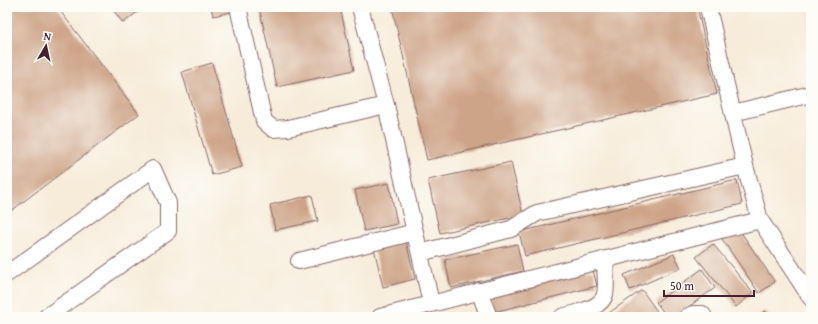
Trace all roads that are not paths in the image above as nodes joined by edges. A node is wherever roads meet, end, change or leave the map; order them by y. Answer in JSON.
{"nodes":[{"id":1,"x":238,"y":7,"type":"edge"},
{"id":2,"x":360,"y":7,"type":"edge"},
{"id":3,"x":708,"y":7,"type":"edge"},
{"id":4,"x":811,"y":94,"type":"edge"},
{"id":5,"x":386,"y":105,"type":"junction"},
{"id":6,"x":733,"y":113,"type":"junction"},
{"id":7,"x":745,"y":166,"type":"junction"},
{"id":8,"x":760,"y":220,"type":"junction"},
{"id":9,"x":415,"y":232,"type":"junction"},
{"id":10,"x":420,"y":253,"type":"junction"},
{"id":11,"x":605,"y":259,"type":"junction"},
{"id":12,"x":300,"y":261,"type":"dead end"},
{"id":13,"x":7,"y":274,"type":"edge"},
{"id":14,"x":479,"y":291,"type":"junction"},
{"id":15,"x":811,"y":298,"type":"edge"},
{"id":16,"x":431,"y":303,"type":"junction"},
{"id":17,"x":46,"y":317,"type":"edge"},
{"id":18,"x":380,"y":317,"type":"edge"},
{"id":19,"x":489,"y":317,"type":"edge"},
{"id":20,"x":562,"y":317,"type":"edge"},
{"id":21,"x":687,"y":317,"type":"edge"},
{"id":22,"x":704,"y":317,"type":"edge"}],
"edges":[{"from":1,"to":5,"type":"street"},
{"from":2,"to":5,"type":"street"},
{"from":3,"to":6,"type":"street"},
{"from":4,"to":6,"type":"street"},
{"from":5,"to":9,"type":"street"},
{"from":6,"to":7,"type":"street"},
{"from":7,"to":8,"type":"street"},
{"from":7,"to":10,"type":"street"},
{"from":8,"to":11,"type":"street"},
{"from":8,"to":15,"type":"street"},
{"from":9,"to":10,"type":"street"},
{"from":9,"to":12,"type":"street"},
{"from":10,"to":16,"type":"street"},
{"from":11,"to":14,"type":"street"},
{"from":11,"to":20,"type":"street"},
{"from":13,"to":17,"type":"street"},
{"from":14,"to":16,"type":"street"},
{"from":14,"to":19,"type":"street"},
{"from":16,"to":18,"type":"street"},
{"from":21,"to":22,"type":"street"}]}
